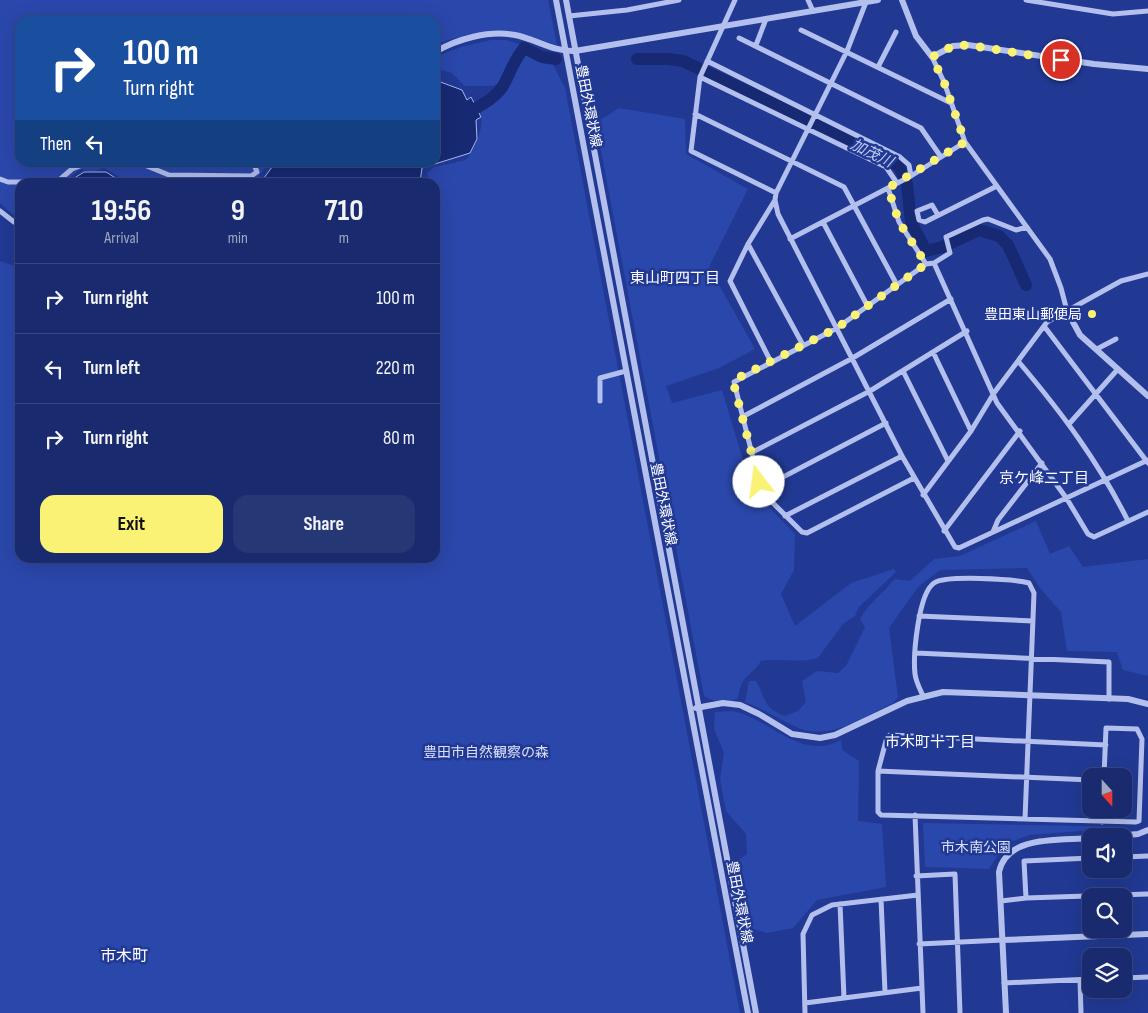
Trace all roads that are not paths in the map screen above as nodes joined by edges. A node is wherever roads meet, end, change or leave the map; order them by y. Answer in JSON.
{"nodes":[{"id":1,"x":556,"y":0,"type":"edge"},
{"id":2,"x":566,"y":0,"type":"edge"},
{"id":3,"x":679,"y":0,"type":"edge"},
{"id":4,"x":735,"y":0,"type":"edge"},
{"id":5,"x":808,"y":0,"type":"edge"},
{"id":6,"x":878,"y":0,"type":"edge"},
{"id":7,"x":902,"y":0,"type":"edge"},
{"id":8,"x":1026,"y":0,"type":"edge"},
{"id":9,"x":866,"y":2,"type":"junction"},
{"id":10,"x":813,"y":10,"type":"junction"},
{"id":11,"x":1148,"y":11,"type":"edge"},
{"id":12,"x":569,"y":16,"type":"junction"},
{"id":13,"x":766,"y":19,"type":"junction"},
{"id":14,"x":724,"y":26,"type":"junction"},
{"id":15,"x":801,"y":30,"type":"dead end"},
{"id":16,"x":896,"y":32,"type":"dead end"},
{"id":17,"x":739,"y":38,"type":"dead end"},
{"id":18,"x":756,"y":46,"type":"junction"},
{"id":19,"x":440,"y":50,"type":"edge"},
{"id":20,"x":847,"y":51,"type":"junction"},
{"id":21,"x":565,"y":52,"type":"junction"},
{"id":22,"x":575,"y":52,"type":"junction"},
{"id":23,"x":932,"y":57,"type":"junction"},
{"id":24,"x":707,"y":61,"type":"junction"},
{"id":25,"x":878,"y":67,"type":"junction"},
{"id":26,"x":1148,"y":70,"type":"edge"},
{"id":27,"x":700,"y":76,"type":"junction"},
{"id":28,"x":830,"y":83,"type":"junction"},
{"id":29,"x":952,"y":103,"type":"junction"},
{"id":30,"x":695,"y":114,"type":"junction"},
{"id":31,"x":814,"y":116,"type":"junction"},
{"id":32,"x":808,"y":127,"type":"junction"},
{"id":33,"x":965,"y":142,"type":"junction"},
{"id":34,"x":941,"y":157,"type":"junction"},
{"id":35,"x":792,"y":160,"type":"junction"},
{"id":36,"x":77,"y":167,"type":"edge"},
{"id":37,"x":149,"y":167,"type":"edge"},
{"id":38,"x":256,"y":167,"type":"edge"},
{"id":39,"x":910,"y":176,"type":"junction"},
{"id":40,"x":62,"y":178,"type":"edge"},
{"id":41,"x":0,"y":179,"type":"edge"},
{"id":42,"x":15,"y":182,"type":"edge"},
{"id":43,"x":897,"y":183,"type":"junction"},
{"id":44,"x":997,"y":186,"type":"junction"},
{"id":45,"x":888,"y":188,"type":"junction"},
{"id":46,"x":776,"y":193,"type":"junction"},
{"id":47,"x":775,"y":200,"type":"junction"},
{"id":48,"x":853,"y":205,"type":"junction"},
{"id":49,"x":0,"y":211,"type":"edge"},
{"id":50,"x":938,"y":215,"type":"dead end"},
{"id":51,"x":15,"y":222,"type":"edge"},
{"id":52,"x":823,"y":222,"type":"junction"},
{"id":53,"x":1026,"y":227,"type":"junction"},
{"id":54,"x":790,"y":239,"type":"junction"},
{"id":55,"x":748,"y":244,"type":"junction"},
{"id":56,"x":934,"y":263,"type":"junction"},
{"id":57,"x":926,"y":264,"type":"junction"},
{"id":58,"x":1148,"y":274,"type":"edge"},
{"id":59,"x":898,"y":285,"type":"junction"},
{"id":60,"x":951,"y":299,"type":"junction"},
{"id":61,"x":868,"y":307,"type":"junction"},
{"id":62,"x":1067,"y":311,"type":"junction"},
{"id":63,"x":1044,"y":326,"type":"junction"},
{"id":64,"x":837,"y":328,"type":"junction"},
{"id":65,"x":967,"y":331,"type":"junction"},
{"id":66,"x":1116,"y":340,"type":"dead end"},
{"id":67,"x":803,"y":345,"type":"junction"},
{"id":68,"x":1097,"y":350,"type":"junction"},
{"id":69,"x":933,"y":352,"type":"junction"},
{"id":70,"x":851,"y":359,"type":"junction"},
{"id":71,"x":1018,"y":361,"type":"junction"},
{"id":72,"x":771,"y":362,"type":"junction"},
{"id":73,"x":1118,"y":369,"type":"junction"},
{"id":74,"x":626,"y":371,"type":"junction"},
{"id":75,"x":903,"y":371,"type":"junction"},
{"id":76,"x":870,"y":391,"type":"junction"},
{"id":77,"x":994,"y":393,"type":"junction"},
{"id":78,"x":1097,"y":394,"type":"junction"},
{"id":79,"x":1148,"y":396,"type":"edge"},
{"id":80,"x":600,"y":401,"type":"dead end"},
{"id":81,"x":742,"y":417,"type":"junction"},
{"id":82,"x":886,"y":423,"type":"junction"},
{"id":83,"x":1069,"y":424,"type":"junction"},
{"id":84,"x":971,"y":431,"type":"junction"},
{"id":85,"x":1020,"y":431,"type":"junction"},
{"id":86,"x":751,"y":453,"type":"junction"},
{"id":87,"x":902,"y":456,"type":"junction"},
{"id":88,"x":1148,"y":461,"type":"edge"},
{"id":89,"x":948,"y":462,"type":"junction"},
{"id":90,"x":1042,"y":463,"type":"junction"},
{"id":91,"x":914,"y":478,"type":"junction"},
{"id":92,"x":1108,"y":480,"type":"junction"},
{"id":93,"x":762,"y":488,"type":"junction"},
{"id":94,"x":923,"y":495,"type":"junction"},
{"id":95,"x":1068,"y":499,"type":"junction"},
{"id":96,"x":1148,"y":512,"type":"edge"},
{"id":97,"x":785,"y":516,"type":"junction"},
{"id":98,"x":1128,"y":521,"type":"junction"},
{"id":99,"x":944,"y":531,"type":"junction"},
{"id":100,"x":992,"y":532,"type":"junction"},
{"id":101,"x":919,"y":616,"type":"junction"},
{"id":102,"x":1033,"y":621,"type":"junction"},
{"id":103,"x":916,"y":652,"type":"junction"},
{"id":104,"x":1032,"y":658,"type":"junction"},
{"id":105,"x":1029,"y":695,"type":"junction"},
{"id":106,"x":924,"y":696,"type":"junction"},
{"id":107,"x":1109,"y":699,"type":"junction"},
{"id":108,"x":1148,"y":704,"type":"edge"},
{"id":109,"x":699,"y":708,"type":"junction"},
{"id":110,"x":691,"y":709,"type":"junction"},
{"id":111,"x":1028,"y":740,"type":"junction"},
{"id":112,"x":1106,"y":744,"type":"junction"},
{"id":113,"x":1104,"y":768,"type":"edge"},
{"id":114,"x":878,"y":771,"type":"junction"},
{"id":115,"x":1027,"y":778,"type":"junction"},
{"id":116,"x":1082,"y":780,"type":"edge"},
{"id":117,"x":915,"y":815,"type":"junction"},
{"id":118,"x":1102,"y":818,"type":"edge"},
{"id":119,"x":1025,"y":819,"type":"junction"},
{"id":120,"x":1102,"y":822,"type":"junction"},
{"id":121,"x":1148,"y":830,"type":"edge"},
{"id":122,"x":1132,"y":835,"type":"edge"},
{"id":123,"x":1082,"y":839,"type":"edge"},
{"id":124,"x":1148,"y":856,"type":"edge"},
{"id":125,"x":1132,"y":857,"type":"edge"},
{"id":126,"x":1082,"y":858,"type":"edge"},
{"id":127,"x":916,"y":876,"type":"junction"},
{"id":128,"x":1148,"y":894,"type":"edge"},
{"id":129,"x":918,"y":895,"type":"junction"},
{"id":130,"x":1026,"y":898,"type":"junction"},
{"id":131,"x":881,"y":899,"type":"junction"},
{"id":132,"x":1001,"y":902,"type":"junction"},
{"id":133,"x":840,"y":904,"type":"junction"},
{"id":134,"x":1148,"y":934,"type":"edge"},
{"id":135,"x":1003,"y":940,"type":"junction"},
{"id":136,"x":957,"y":942,"type":"junction"},
{"id":137,"x":919,"y":944,"type":"junction"},
{"id":138,"x":1148,"y":977,"type":"edge"},
{"id":139,"x":1132,"y":978,"type":"edge"},
{"id":140,"x":1080,"y":980,"type":"joint"},
{"id":141,"x":1004,"y":983,"type":"junction"},
{"id":142,"x":922,"y":988,"type":"junction"},
{"id":143,"x":885,"y":992,"type":"junction"},
{"id":144,"x":844,"y":998,"type":"junction"},
{"id":145,"x":805,"y":1003,"type":"junction"},
{"id":146,"x":748,"y":1013,"type":"edge"},
{"id":147,"x":756,"y":1013,"type":"edge"},
{"id":148,"x":805,"y":1013,"type":"edge"},
{"id":149,"x":923,"y":1013,"type":"edge"},
{"id":150,"x":960,"y":1013,"type":"edge"},
{"id":151,"x":1006,"y":1013,"type":"edge"},
{"id":152,"x":1081,"y":1013,"type":"edge"}],
"edges":[{"from":1,"to":21,"type":"street","name":"豊田外環状線"},
{"from":2,"to":12,"type":"street","name":"豊田外環状線"},
{"from":3,"to":12,"type":"street"},
{"from":4,"to":14,"type":"street"},
{"from":5,"to":10,"type":"street"},
{"from":6,"to":9,"type":"street"},
{"from":7,"to":23,"type":"street"},
{"from":8,"to":11,"type":"street"},
{"from":9,"to":10,"type":"street"},
{"from":9,"to":20,"type":"street"},
{"from":10,"to":13,"type":"street"},
{"from":12,"to":22,"type":"street","name":"豊田外環状線"},
{"from":13,"to":14,"type":"street"},
{"from":13,"to":18,"type":"street"},
{"from":14,"to":22,"type":"street"},
{"from":14,"to":24,"type":"street"},
{"from":15,"to":20,"type":"street"},
{"from":16,"to":25,"type":"street"},
{"from":17,"to":18,"type":"street"},
{"from":18,"to":28,"type":"street"},
{"from":19,"to":21,"type":"street"},
{"from":20,"to":25,"type":"street"},
{"from":20,"to":28,"type":"street"},
{"from":21,"to":22,"type":"street"},
{"from":21,"to":74,"type":"street","name":"豊田外環状線"},
{"from":22,"to":109,"type":"street","name":"豊田外環状線"},
{"from":23,"to":26,"type":"street"},
{"from":23,"to":29,"type":"street"},
{"from":24,"to":27,"type":"street"},
{"from":24,"to":31,"type":"street"},
{"from":25,"to":29,"type":"street"},
{"from":27,"to":30,"type":"street"},
{"from":27,"to":32,"type":"street"},
{"from":28,"to":31,"type":"street"},
{"from":28,"to":34,"type":"street"},
{"from":29,"to":33,"type":"street"},
{"from":30,"to":35,"type":"street"},
{"from":30,"to":46,"type":"street"},
{"from":31,"to":32,"type":"street"},
{"from":31,"to":39,"type":"street"},
{"from":32,"to":35,"type":"street"},
{"from":32,"to":43,"type":"street"},
{"from":33,"to":34,"type":"street"},
{"from":33,"to":44,"type":"street"},
{"from":34,"to":39,"type":"street"},
{"from":35,"to":46,"type":"street"},
{"from":35,"to":48,"type":"street"},
{"from":36,"to":40,"type":"street"},
{"from":37,"to":38,"type":"street"},
{"from":39,"to":43,"type":"street"},
{"from":41,"to":42,"type":"street"},
{"from":43,"to":45,"type":"street"},
{"from":44,"to":50,"type":"street"},
{"from":44,"to":53,"type":"street"},
{"from":45,"to":48,"type":"street"},
{"from":45,"to":57,"type":"street"},
{"from":46,"to":47,"type":"street"},
{"from":47,"to":54,"type":"street"},
{"from":47,"to":55,"type":"street"},
{"from":48,"to":52,"type":"street"},
{"from":48,"to":59,"type":"street"},
{"from":49,"to":51,"type":"street"},
{"from":52,"to":54,"type":"street"},
{"from":52,"to":61,"type":"street"},
{"from":53,"to":56,"type":"street"},
{"from":53,"to":62,"type":"street"},
{"from":54,"to":64,"type":"street"},
{"from":55,"to":67,"type":"street"},
{"from":55,"to":72,"type":"street"},
{"from":56,"to":57,"type":"street"},
{"from":56,"to":60,"type":"street"},
{"from":57,"to":59,"type":"street"},
{"from":58,"to":62,"type":"street"},
{"from":59,"to":61,"type":"street"},
{"from":60,"to":65,"type":"street"},
{"from":60,"to":70,"type":"street"},
{"from":61,"to":64,"type":"street"},
{"from":62,"to":63,"type":"street"},
{"from":62,"to":68,"type":"street"},
{"from":63,"to":71,"type":"street"},
{"from":63,"to":78,"type":"street"},
{"from":64,"to":67,"type":"street"},
{"from":64,"to":70,"type":"street"},
{"from":65,"to":69,"type":"street"},
{"from":65,"to":77,"type":"street"},
{"from":66,"to":68,"type":"street"},
{"from":67,"to":72,"type":"street"},
{"from":68,"to":73,"type":"street"},
{"from":69,"to":75,"type":"street"},
{"from":69,"to":84,"type":"street"},
{"from":70,"to":76,"type":"street"},
{"from":70,"to":81,"type":"street"},
{"from":71,"to":77,"type":"street"},
{"from":71,"to":83,"type":"street"},
{"from":72,"to":81,"type":"street"},
{"from":73,"to":78,"type":"street"},
{"from":73,"to":79,"type":"street"},
{"from":74,"to":80,"type":"street"},
{"from":74,"to":110,"type":"street","name":"豊田外環状線"},
{"from":75,"to":76,"type":"street"},
{"from":75,"to":89,"type":"street"},
{"from":76,"to":82,"type":"street"},
{"from":76,"to":86,"type":"street"},
{"from":77,"to":84,"type":"street"},
{"from":77,"to":85,"type":"street"},
{"from":78,"to":83,"type":"street"},
{"from":78,"to":88,"type":"street"},
{"from":81,"to":86,"type":"street"},
{"from":82,"to":87,"type":"street"},
{"from":82,"to":93,"type":"street"},
{"from":83,"to":92,"type":"street"},
{"from":84,"to":89,"type":"street"},
{"from":85,"to":90,"type":"street"},
{"from":85,"to":99,"type":"street"},
{"from":86,"to":93,"type":"street"},
{"from":87,"to":91,"type":"street"},
{"from":87,"to":97,"type":"street"},
{"from":88,"to":92,"type":"street"},
{"from":89,"to":94,"type":"street"},
{"from":90,"to":95,"type":"street"},
{"from":90,"to":100,"type":"street"},
{"from":91,"to":94,"type":"street"},
{"from":91,"to":97,"type":"street"},
{"from":92,"to":95,"type":"street"},
{"from":92,"to":98,"type":"street"},
{"from":93,"to":97,"type":"street"},
{"from":94,"to":99,"type":"street"},
{"from":95,"to":98,"type":"street"},
{"from":95,"to":100,"type":"street"},
{"from":96,"to":98,"type":"street"},
{"from":99,"to":100,"type":"street"},
{"from":101,"to":102,"type":"street"},
{"from":101,"to":102,"type":"street"},
{"from":101,"to":103,"type":"street"},
{"from":102,"to":104,"type":"street"},
{"from":103,"to":104,"type":"street"},
{"from":103,"to":106,"type":"street"},
{"from":104,"to":105,"type":"street"},
{"from":104,"to":107,"type":"street"},
{"from":105,"to":106,"type":"street"},
{"from":105,"to":107,"type":"street"},
{"from":105,"to":111,"type":"street"},
{"from":106,"to":109,"type":"street"},
{"from":107,"to":108,"type":"street"},
{"from":109,"to":110,"type":"street"},
{"from":109,"to":147,"type":"street","name":"豊田外環状線"},
{"from":110,"to":146,"type":"street","name":"豊田外環状線"},
{"from":111,"to":112,"type":"street"},
{"from":111,"to":114,"type":"street"},
{"from":111,"to":115,"type":"street"},
{"from":112,"to":113,"type":"street"},
{"from":112,"to":120,"type":"street"},
{"from":114,"to":115,"type":"street"},
{"from":114,"to":117,"type":"street"},
{"from":115,"to":116,"type":"street"},
{"from":115,"to":119,"type":"street"},
{"from":117,"to":119,"type":"street"},
{"from":117,"to":127,"type":"street"},
{"from":118,"to":120,"type":"street"},
{"from":119,"to":120,"type":"street"},
{"from":121,"to":122,"type":"street"},
{"from":123,"to":132,"type":"street"},
{"from":124,"to":125,"type":"street"},
{"from":126,"to":130,"type":"street"},
{"from":127,"to":129,"type":"street"},
{"from":127,"to":136,"type":"street"},
{"from":128,"to":130,"type":"street"},
{"from":129,"to":131,"type":"street"},
{"from":129,"to":137,"type":"street"},
{"from":130,"to":132,"type":"street"},
{"from":131,"to":133,"type":"street"},
{"from":131,"to":143,"type":"street"},
{"from":132,"to":135,"type":"street"},
{"from":133,"to":144,"type":"street"},
{"from":133,"to":145,"type":"street"},
{"from":134,"to":135,"type":"street"},
{"from":135,"to":136,"type":"street"},
{"from":135,"to":141,"type":"street"},
{"from":136,"to":137,"type":"street"},
{"from":136,"to":150,"type":"street"},
{"from":137,"to":142,"type":"street"},
{"from":138,"to":139,"type":"street"},
{"from":140,"to":141,"type":"street"},
{"from":140,"to":152,"type":"street"},
{"from":141,"to":151,"type":"street"},
{"from":142,"to":143,"type":"street"},
{"from":142,"to":149,"type":"street"},
{"from":143,"to":144,"type":"street"},
{"from":144,"to":145,"type":"street"},
{"from":145,"to":148,"type":"street"}]}
